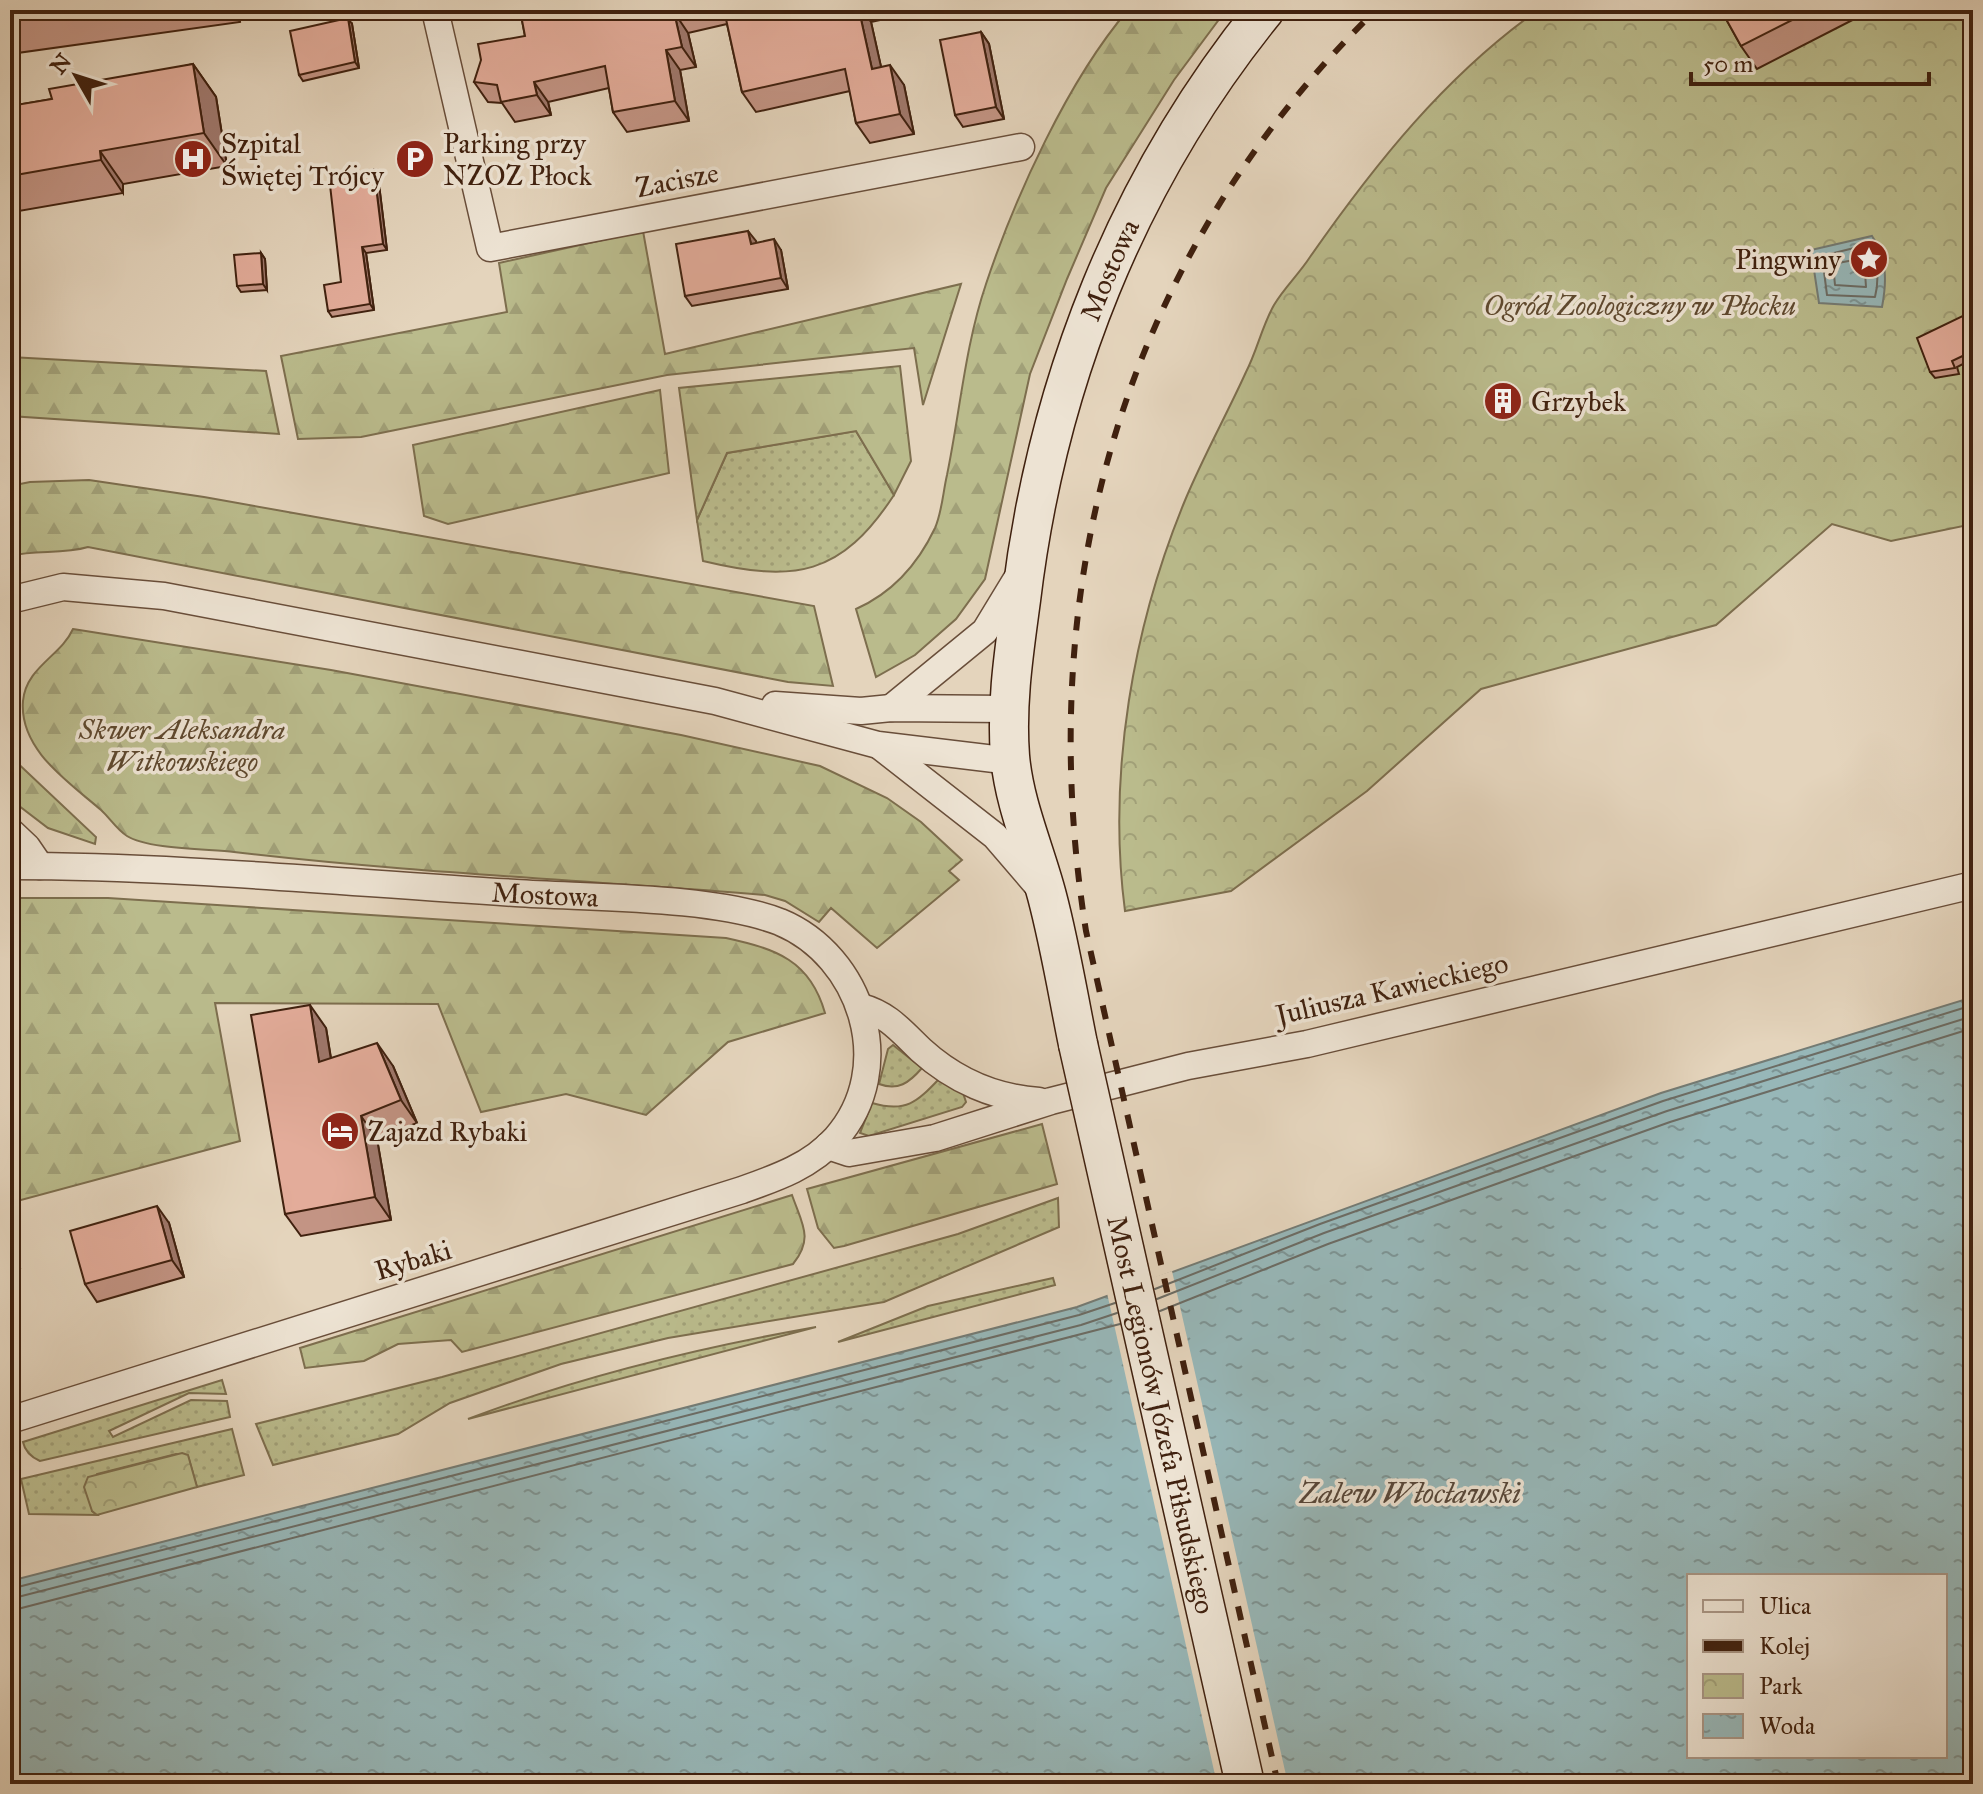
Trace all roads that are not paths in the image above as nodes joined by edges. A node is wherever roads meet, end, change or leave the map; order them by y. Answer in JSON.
{"nodes":[{"id":1,"x":435,"y":10,"type":"edge"},
{"id":2,"x":1265,"y":10,"type":"edge"},
{"id":3,"x":1021,"y":147,"type":"dead end"},
{"id":4,"x":1025,"y":562,"type":"junction"},
{"id":5,"x":10,"y":600,"type":"edge"},
{"id":6,"x":715,"y":701,"type":"junction"},
{"id":7,"x":891,"y":708,"type":"junction"},
{"id":8,"x":1007,"y":709,"type":"junction"},
{"id":9,"x":878,"y":745,"type":"junction"},
{"id":10,"x":1011,"y":761,"type":"junction"},
{"id":11,"x":10,"y":831,"type":"edge"},
{"id":12,"x":10,"y":866,"type":"edge"},
{"id":13,"x":40,"y":866,"type":"junction"},
{"id":14,"x":1973,"y":885,"type":"edge"},
{"id":15,"x":1047,"y":897,"type":"junction"},
{"id":16,"x":861,"y":1007,"type":"junction"},
{"id":17,"x":1078,"y":1044,"type":"joint"},
{"id":18,"x":1051,"y":1101,"type":"junction"},
{"id":19,"x":828,"y":1146,"type":"junction"},
{"id":20,"x":10,"y":1420,"type":"edge"},
{"id":21,"x":1245,"y":1784,"type":"edge"}],
"edges":[{"from":1,"to":3,"type":"street","name":"Zacisze"},
{"from":2,"to":4,"type":"main road","name":"Mostowa"},
{"from":4,"to":7,"type":"street","name":"Mostowa"},
{"from":4,"to":8,"type":"main road","name":"Mostowa"},
{"from":5,"to":6,"type":"street","name":"Mostowa"},
{"from":6,"to":7,"type":"street","name":"Mostowa"},
{"from":6,"to":9,"type":"street","name":"Mostowa"},
{"from":7,"to":8,"type":"street","name":"Mostowa"},
{"from":8,"to":10,"type":"main road","name":"Mostowa"},
{"from":9,"to":10,"type":"street","name":"Mostowa"},
{"from":9,"to":15,"type":"street","name":"Mostowa"},
{"from":10,"to":15,"type":"main road","name":"Mostowa"},
{"from":11,"to":13,"type":"street"},
{"from":12,"to":13,"type":"street","name":"Mostowa"},
{"from":13,"to":16,"type":"street","name":"Mostowa"},
{"from":14,"to":18,"type":"street","name":"Juliusza Kawieckiego"},
{"from":15,"to":17,"type":"main road","name":"Mostowa"},
{"from":16,"to":18,"type":"street"},
{"from":16,"to":19,"type":"street","name":"Mostowa"},
{"from":17,"to":21,"type":"main road","name":"Most Legionów Józefa Piłsudskiego","bridge":true},
{"from":18,"to":19,"type":"street","name":"Juliusza Kawieckiego"},
{"from":19,"to":20,"type":"street","name":"Rybaki"}]}
